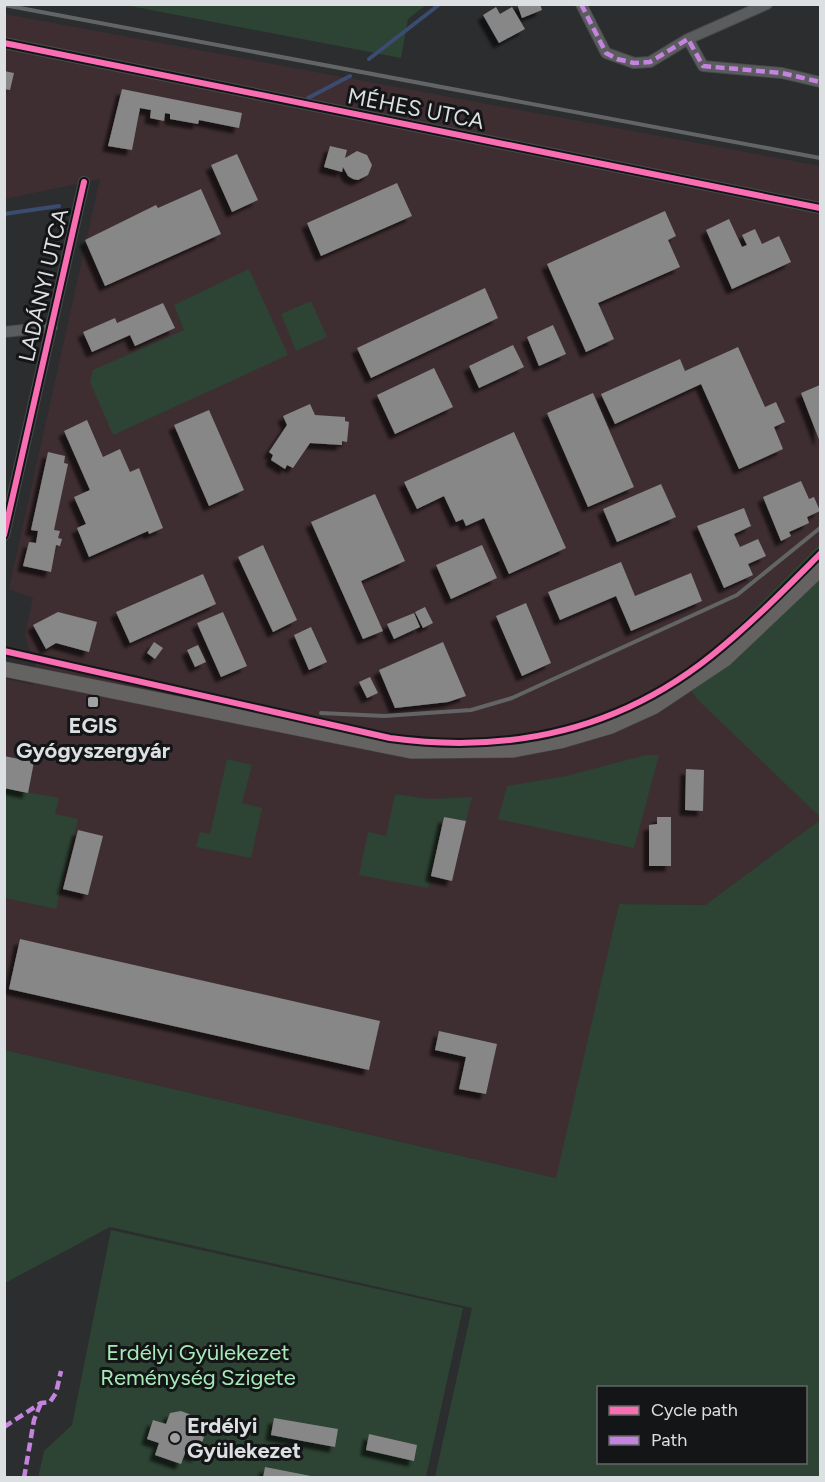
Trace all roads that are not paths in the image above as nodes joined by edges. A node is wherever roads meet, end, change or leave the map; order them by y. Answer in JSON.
{"nodes":[{"id":1,"x":581,"y":4,"type":"edge"},
{"id":2,"x":766,"y":4,"type":"edge"},
{"id":3,"x":688,"y":39,"type":"junction"},
{"id":4,"x":4,"y":43,"type":"edge"},
{"id":5,"x":820,"y":82,"type":"edge"},
{"id":6,"x":84,"y":182,"type":"dead end"},
{"id":7,"x":820,"y":208,"type":"edge"},
{"id":8,"x":52,"y":327,"type":"junction"},
{"id":9,"x":4,"y":332,"type":"edge"},
{"id":10,"x":4,"y":535,"type":"edge"},
{"id":11,"x":820,"y":569,"type":"edge"},
{"id":12,"x":4,"y":669,"type":"edge"}],
"edges":[{"from":1,"to":3,"type":"street"},
{"from":2,"to":3,"type":"street"},
{"from":3,"to":5,"type":"street"},
{"from":4,"to":7,"type":"street","name":"MÉHES UTCA"},
{"from":6,"to":8,"type":"street","name":"LADÁNYI UTCA"},
{"from":8,"to":9,"type":"street"},
{"from":8,"to":10,"type":"street","name":"LADÁNYI UTCA"},
{"from":11,"to":12,"type":"main road"}]}
